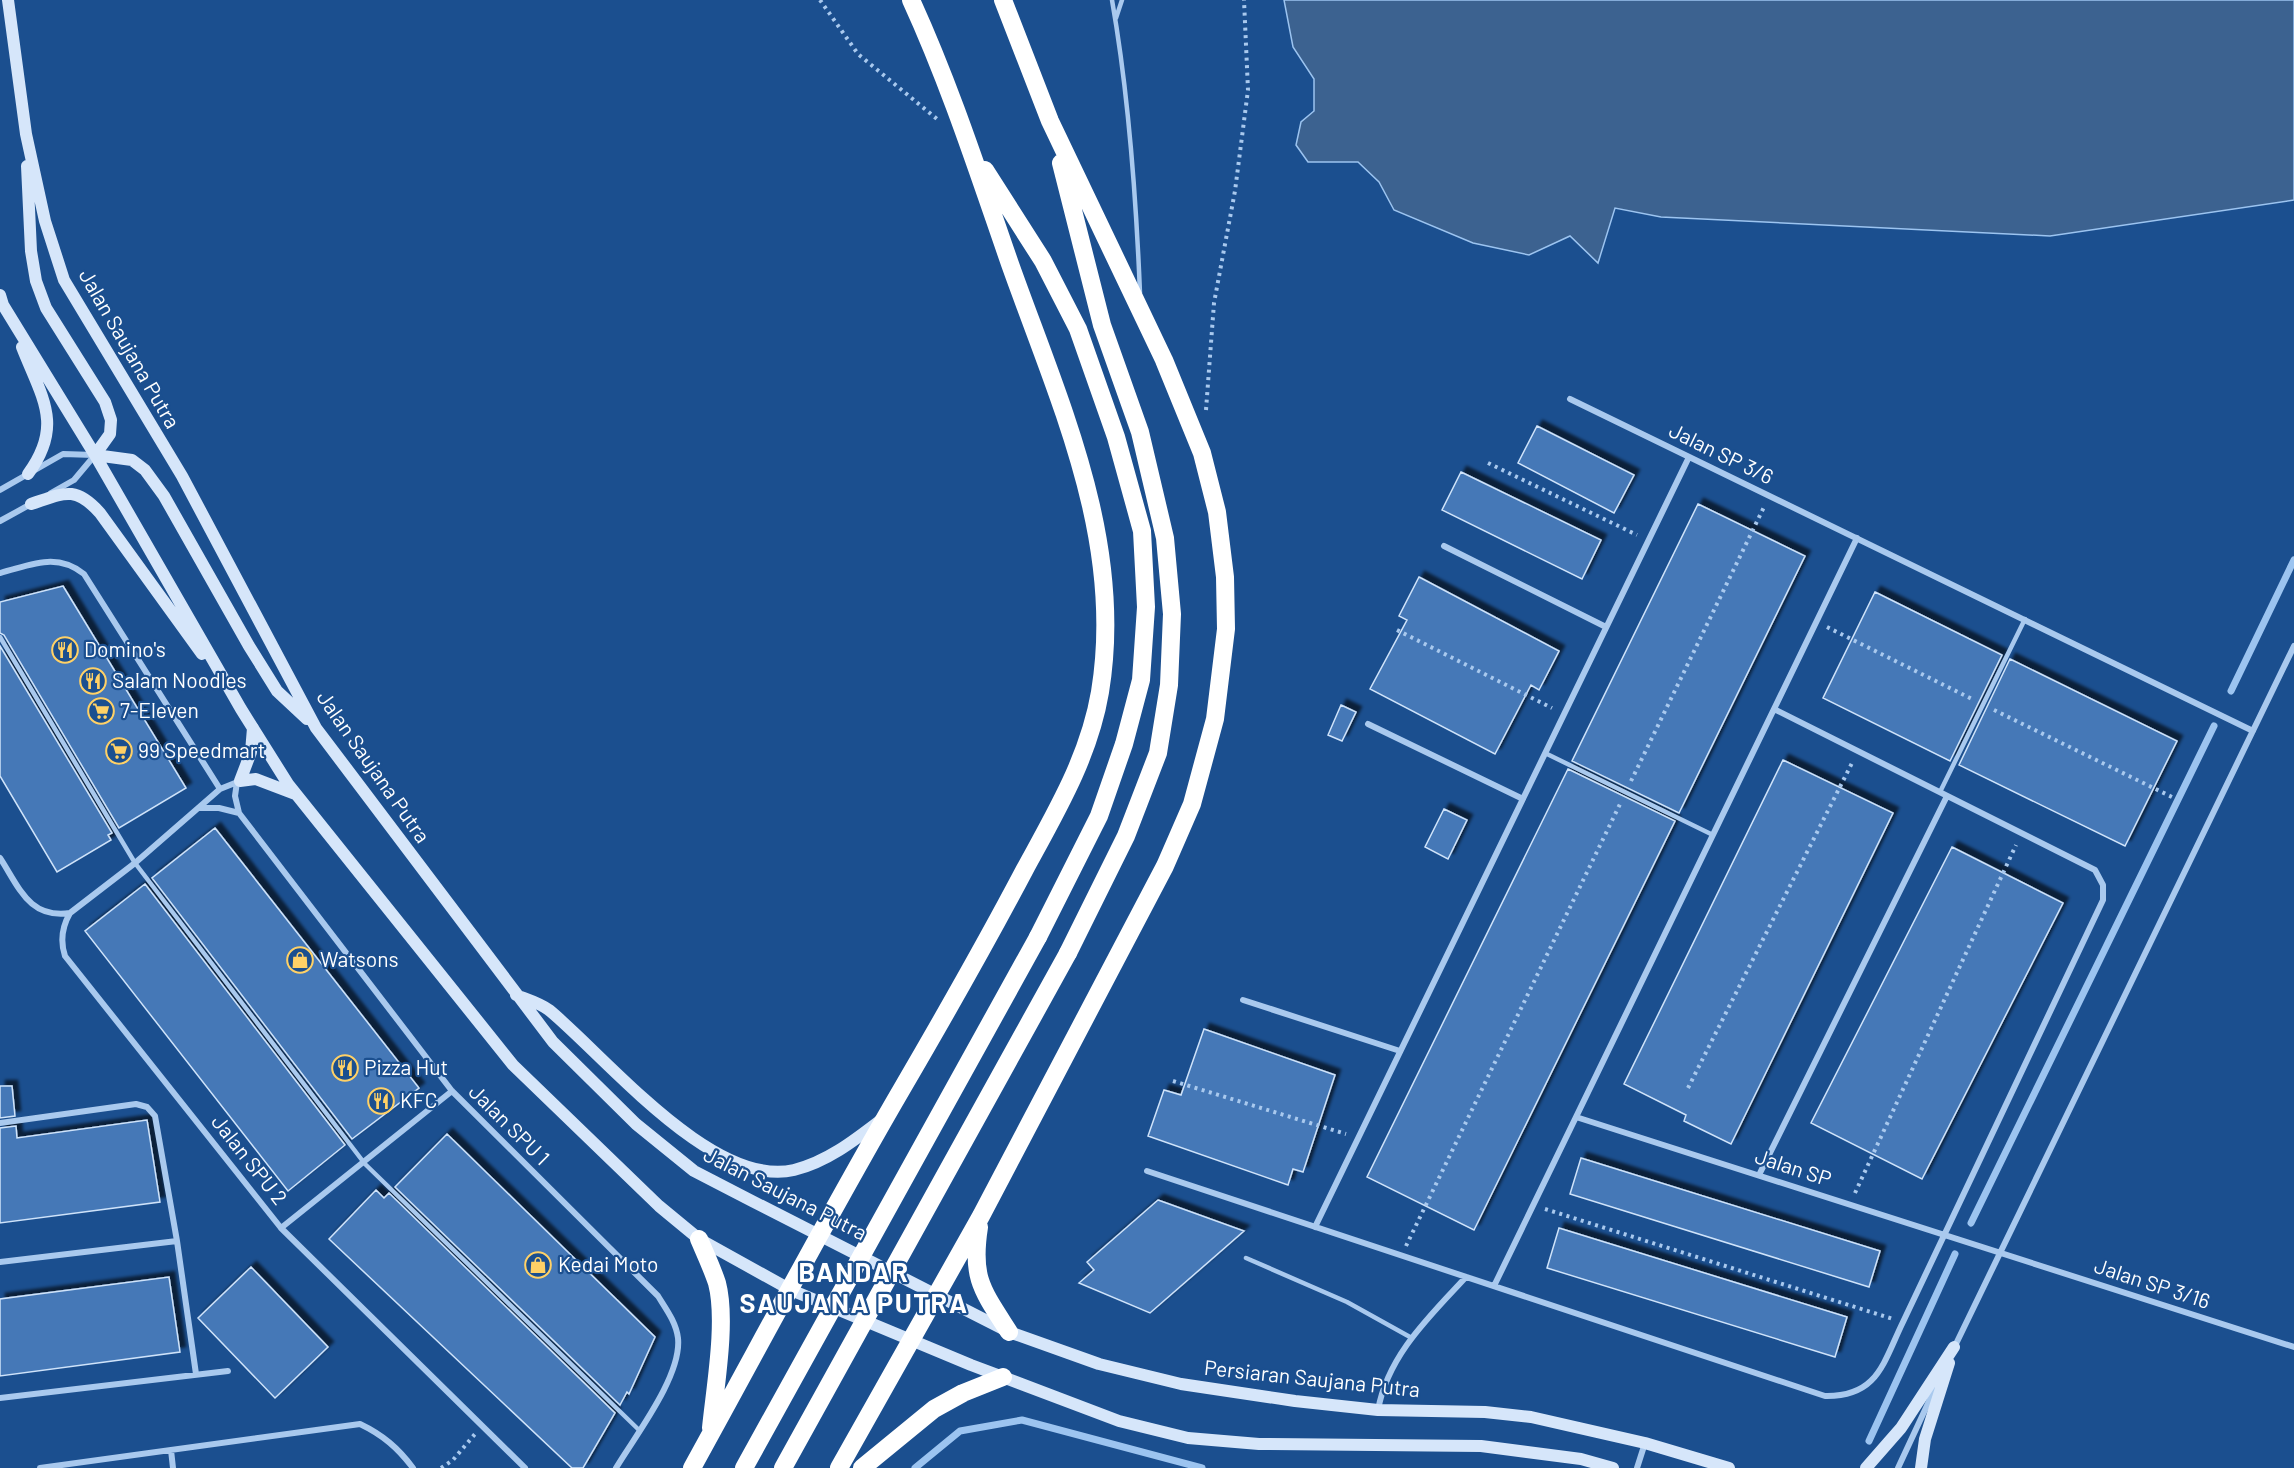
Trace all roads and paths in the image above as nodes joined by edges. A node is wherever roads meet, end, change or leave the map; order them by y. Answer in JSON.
{"nodes":[{"id":1,"x":8,"y":0,"type":"edge"},
{"id":2,"x":820,"y":0,"type":"edge"},
{"id":3,"x":910,"y":0,"type":"edge"},
{"id":4,"x":1004,"y":0,"type":"edge"},
{"id":5,"x":1112,"y":0,"type":"edge"},
{"id":6,"x":1122,"y":0,"type":"edge"},
{"id":7,"x":1244,"y":0,"type":"edge"},
{"id":8,"x":1115,"y":20,"type":"junction"},
{"id":9,"x":1050,"y":121,"type":"junction"},
{"id":10,"x":940,"y":122,"type":"dead end"},
{"id":11,"x":26,"y":134,"type":"junction"},
{"id":12,"x":968,"y":144,"type":"junction"},
{"id":13,"x":0,"y":295,"type":"edge"},
{"id":14,"x":1141,"y":314,"type":"junction"},
{"id":15,"x":11,"y":318,"type":"junction"},
{"id":16,"x":1570,"y":399,"type":"dead end"},
{"id":17,"x":1205,"y":420,"type":"dead end"},
{"id":18,"x":95,"y":455,"type":"junction"},
{"id":19,"x":1689,"y":457,"type":"junction"},
{"id":20,"x":1488,"y":463,"type":"dead end"},
{"id":21,"x":28,"y":474,"type":"junction"},
{"id":22,"x":0,"y":490,"type":"edge"},
{"id":23,"x":1770,"y":496,"type":"junction"},
{"id":24,"x":31,"y":504,"type":"junction"},
{"id":25,"x":0,"y":521,"type":"edge"},
{"id":26,"x":1857,"y":538,"type":"junction"},
{"id":27,"x":1648,"y":541,"type":"junction"},
{"id":28,"x":1443,"y":546,"type":"dead end"},
{"id":29,"x":0,"y":573,"type":"edge"},
{"id":30,"x":2025,"y":620,"type":"junction"},
{"id":31,"x":1606,"y":627,"type":"junction"},
{"id":32,"x":1397,"y":630,"type":"dead end"},
{"id":33,"x":0,"y":637,"type":"edge"},
{"id":34,"x":2294,"y":646,"type":"edge"},
{"id":35,"x":241,"y":709,"type":"junction"},
{"id":36,"x":1774,"y":709,"type":"junction"},
{"id":37,"x":1564,"y":714,"type":"junction"},
{"id":38,"x":1368,"y":724,"type":"dead end"},
{"id":39,"x":254,"y":728,"type":"junction"},
{"id":40,"x":316,"y":728,"type":"junction"},
{"id":41,"x":2253,"y":731,"type":"junction"},
{"id":42,"x":1858,"y":751,"type":"junction"},
{"id":43,"x":1545,"y":753,"type":"junction"},
{"id":44,"x":238,"y":782,"type":"junction"},
{"id":45,"x":220,"y":789,"type":"junction"},
{"id":46,"x":1940,"y":792,"type":"junction"},
{"id":47,"x":1626,"y":793,"type":"junction"},
{"id":48,"x":296,"y":795,"type":"junction"},
{"id":49,"x":1947,"y":796,"type":"junction"},
{"id":50,"x":1523,"y":799,"type":"junction"},
{"id":51,"x":199,"y":808,"type":"junction"},
{"id":52,"x":239,"y":813,"type":"junction"},
{"id":53,"x":2022,"y":834,"type":"junction"},
{"id":54,"x":1713,"y":835,"type":"junction"},
{"id":55,"x":0,"y":858,"type":"edge"},
{"id":56,"x":135,"y":863,"type":"junction"},
{"id":57,"x":70,"y":914,"type":"junction"},
{"id":58,"x":515,"y":994,"type":"junction"},
{"id":59,"x":1243,"y":1000,"type":"dead end"},
{"id":60,"x":1400,"y":1051,"type":"junction"},
{"id":61,"x":1173,"y":1081,"type":"dead end"},
{"id":62,"x":1688,"y":1088,"type":"dead end"},
{"id":63,"x":452,"y":1091,"type":"junction"},
{"id":64,"x":1576,"y":1116,"type":"junction"},
{"id":65,"x":885,"y":1117,"type":"junction"},
{"id":66,"x":0,"y":1123,"type":"edge"},
{"id":67,"x":1358,"y":1138,"type":"junction"},
{"id":68,"x":364,"y":1164,"type":"junction"},
{"id":69,"x":1147,"y":1172,"type":"dead end"},
{"id":70,"x":1759,"y":1175,"type":"junction"},
{"id":71,"x":1850,"y":1204,"type":"junction"},
{"id":72,"x":1533,"y":1205,"type":"junction"},
{"id":73,"x":981,"y":1216,"type":"junction"},
{"id":74,"x":1315,"y":1227,"type":"junction"},
{"id":75,"x":281,"y":1228,"type":"junction"},
{"id":76,"x":1945,"y":1234,"type":"junction"},
{"id":77,"x":822,"y":1235,"type":"junction"},
{"id":78,"x":699,"y":1239,"type":"junction"},
{"id":79,"x":177,"y":1241,"type":"junction"},
{"id":80,"x":1999,"y":1252,"type":"junction"},
{"id":81,"x":1401,"y":1256,"type":"junction"},
{"id":82,"x":1246,"y":1258,"type":"dead end"},
{"id":83,"x":0,"y":1262,"type":"edge"},
{"id":84,"x":1466,"y":1277,"type":"junction"},
{"id":85,"x":1494,"y":1286,"type":"junction"},
{"id":86,"x":791,"y":1290,"type":"junction"},
{"id":87,"x":937,"y":1294,"type":"junction"},
{"id":88,"x":1903,"y":1322,"type":"junction"},
{"id":89,"x":1009,"y":1332,"type":"junction"},
{"id":90,"x":1410,"y":1337,"type":"junction"},
{"id":91,"x":911,"y":1340,"type":"junction"},
{"id":92,"x":1954,"y":1347,"type":"junction"},
{"id":93,"x":2294,"y":1347,"type":"edge"},
{"id":94,"x":228,"y":1371,"type":"dead end"},
{"id":95,"x":196,"y":1374,"type":"junction"},
{"id":96,"x":1003,"y":1377,"type":"junction"},
{"id":97,"x":0,"y":1398,"type":"edge"},
{"id":98,"x":1378,"y":1410,"type":"junction"},
{"id":99,"x":481,"y":1427,"type":"junction"},
{"id":100,"x":639,"y":1430,"type":"junction"},
{"id":101,"x":710,"y":1436,"type":"junction"},
{"id":102,"x":1645,"y":1443,"type":"junction"},
{"id":103,"x":171,"y":1450,"type":"junction"},
{"id":104,"x":40,"y":1468,"type":"edge"},
{"id":105,"x":173,"y":1468,"type":"edge"},
{"id":106,"x":413,"y":1468,"type":"edge"},
{"id":107,"x":441,"y":1468,"type":"edge"},
{"id":108,"x":525,"y":1468,"type":"edge"},
{"id":109,"x":616,"y":1468,"type":"edge"},
{"id":110,"x":692,"y":1468,"type":"edge"},
{"id":111,"x":744,"y":1468,"type":"edge"},
{"id":112,"x":783,"y":1468,"type":"edge"},
{"id":113,"x":839,"y":1468,"type":"edge"},
{"id":114,"x":862,"y":1468,"type":"edge"},
{"id":115,"x":1613,"y":1468,"type":"edge"},
{"id":116,"x":1637,"y":1468,"type":"edge"},
{"id":117,"x":1729,"y":1468,"type":"edge"},
{"id":118,"x":1866,"y":1468,"type":"edge"},
{"id":119,"x":1898,"y":1468,"type":"edge"},
{"id":120,"x":1921,"y":1468,"type":"edge"}],
"edges":[{"from":1,"to":11,"type":"main road","name":"Jalan Saujana Putra"},
{"from":2,"to":10,"type":"path"},
{"from":3,"to":12,"type":"highway"},
{"from":4,"to":9,"type":"highway"},
{"from":5,"to":8,"type":"lane"},
{"from":6,"to":8,"type":"lane"},
{"from":7,"to":17,"type":"path"},
{"from":8,"to":14,"type":"lane"},
{"from":9,"to":14,"type":"highway"},
{"from":9,"to":112,"type":"highway","bridge":true},
{"from":11,"to":18,"type":"main road"},
{"from":11,"to":40,"type":"main road","name":"Jalan Saujana Putra"},
{"from":12,"to":65,"type":"highway"},
{"from":12,"to":111,"type":"highway","bridge":true},
{"from":13,"to":15,"type":"main road"},
{"from":14,"to":73,"type":"highway"},
{"from":15,"to":18,"type":"main road"},
{"from":15,"to":21,"type":"main road"},
{"from":16,"to":19,"type":"street","name":"Jalan SP 3/6"},
{"from":18,"to":21,"type":"street"},
{"from":18,"to":24,"type":"street"},
{"from":18,"to":35,"type":"main road"},
{"from":18,"to":40,"type":"main road"},
{"from":19,"to":23,"type":"street","name":"Jalan SP 3/6"},
{"from":19,"to":27,"type":"street"},
{"from":20,"to":27,"type":"path"},
{"from":21,"to":22,"type":"street"},
{"from":23,"to":26,"type":"street","name":"Jalan SP 3/6"},
{"from":23,"to":47,"type":"path"},
{"from":24,"to":25,"type":"street"},
{"from":24,"to":35,"type":"main road"},
{"from":26,"to":30,"type":"street","name":"Jalan SP 3/6"},
{"from":26,"to":36,"type":"street"},
{"from":27,"to":31,"type":"street"},
{"from":28,"to":31,"type":"street"},
{"from":29,"to":45,"type":"street"},
{"from":30,"to":41,"type":"street","name":"Jalan SP 3/6"},
{"from":30,"to":46,"type":"lane"},
{"from":31,"to":37,"type":"street"},
{"from":32,"to":37,"type":"path"},
{"from":33,"to":56,"type":"lane"},
{"from":34,"to":41,"type":"street"},
{"from":35,"to":39,"type":"main road"},
{"from":36,"to":42,"type":"street"},
{"from":36,"to":54,"type":"street"},
{"from":37,"to":43,"type":"street"},
{"from":38,"to":50,"type":"street"},
{"from":39,"to":44,"type":"main road"},
{"from":39,"to":48,"type":"main road"},
{"from":40,"to":58,"type":"main road","name":"Jalan Saujana Putra"},
{"from":41,"to":80,"type":"street"},
{"from":42,"to":46,"type":"street"},
{"from":42,"to":62,"type":"path"},
{"from":43,"to":47,"type":"lane"},
{"from":43,"to":50,"type":"street"},
{"from":44,"to":45,"type":"street"},
{"from":44,"to":48,"type":"main road"},
{"from":44,"to":52,"type":"street"},
{"from":45,"to":51,"type":"street"},
{"from":46,"to":49,"type":"street"},
{"from":47,"to":54,"type":"lane"},
{"from":47,"to":81,"type":"path"},
{"from":48,"to":78,"type":"main road"},
{"from":49,"to":53,"type":"street"},
{"from":49,"to":70,"type":"street"},
{"from":50,"to":60,"type":"street"},
{"from":51,"to":52,"type":"street"},
{"from":51,"to":56,"type":"street"},
{"from":52,"to":63,"type":"street","name":"Jalan SPU 1"},
{"from":53,"to":71,"type":"path"},
{"from":53,"to":76,"type":"street"},
{"from":54,"to":64,"type":"street"},
{"from":55,"to":57,"type":"street"},
{"from":56,"to":57,"type":"street"},
{"from":56,"to":68,"type":"lane"},
{"from":57,"to":75,"type":"street","name":"Jalan SPU 2"},
{"from":58,"to":65,"type":"main road"},
{"from":58,"to":77,"type":"main road","name":"Jalan Saujana Putra"},
{"from":59,"to":60,"type":"street"},
{"from":60,"to":67,"type":"street"},
{"from":61,"to":67,"type":"path"},
{"from":63,"to":68,"type":"street"},
{"from":63,"to":100,"type":"street","name":"Jalan SPU 1"},
{"from":64,"to":70,"type":"street","name":"Jalan SP"},
{"from":64,"to":72,"type":"street"},
{"from":65,"to":77,"type":"highway"},
{"from":66,"to":79,"type":"street"},
{"from":67,"to":74,"type":"street"},
{"from":68,"to":75,"type":"street"},
{"from":68,"to":100,"type":"lane"},
{"from":69,"to":74,"type":"street"},
{"from":70,"to":71,"type":"street","name":"Jalan SP"},
{"from":71,"to":76,"type":"street","name":"Jalan SP"},
{"from":72,"to":85,"type":"street"},
{"from":72,"to":88,"type":"path"},
{"from":73,"to":87,"type":"highway"},
{"from":73,"to":89,"type":"highway"},
{"from":74,"to":81,"type":"street"},
{"from":75,"to":99,"type":"street","name":"Jalan SPU 2"},
{"from":76,"to":80,"type":"street","name":"Jalan SP"},
{"from":76,"to":88,"type":"street"},
{"from":77,"to":86,"type":"highway"},
{"from":77,"to":87,"type":"main road","name":"Jalan Saujana Putra"},
{"from":78,"to":86,"type":"main road"},
{"from":78,"to":101,"type":"highway"},
{"from":79,"to":83,"type":"street"},
{"from":79,"to":95,"type":"street"},
{"from":80,"to":92,"type":"street"},
{"from":80,"to":93,"type":"street","name":"Jalan SP 3/16"},
{"from":81,"to":84,"type":"street"},
{"from":82,"to":90,"type":"lane"},
{"from":84,"to":85,"type":"street"},
{"from":84,"to":90,"type":"street"},
{"from":85,"to":88,"type":"street"},
{"from":86,"to":91,"type":"main road"},
{"from":86,"to":101,"type":"highway"},
{"from":87,"to":89,"type":"main road","name":"Persiaran Saujana Putra"},
{"from":87,"to":91,"type":"highway"},
{"from":89,"to":98,"type":"main road","name":"Persiaran Saujana Putra"},
{"from":90,"to":98,"type":"street"},
{"from":91,"to":96,"type":"main road"},
{"from":91,"to":113,"type":"highway"},
{"from":92,"to":118,"type":"main road"},
{"from":92,"to":119,"type":"street"},
{"from":92,"to":120,"type":"main road"},
{"from":94,"to":95,"type":"street"},
{"from":95,"to":97,"type":"street"},
{"from":96,"to":114,"type":"highway"},
{"from":96,"to":115,"type":"main road"},
{"from":98,"to":102,"type":"main road","name":"Persiaran Saujana Putra"},
{"from":99,"to":107,"type":"path"},
{"from":99,"to":108,"type":"street","name":"Jalan SPU 2"},
{"from":100,"to":109,"type":"street","name":"Jalan SPU 1"},
{"from":101,"to":110,"type":"highway"},
{"from":102,"to":116,"type":"street"},
{"from":102,"to":117,"type":"main road","name":"Persiaran Saujana Putra"},
{"from":103,"to":104,"type":"street"},
{"from":103,"to":105,"type":"street"},
{"from":103,"to":106,"type":"street"}]}
